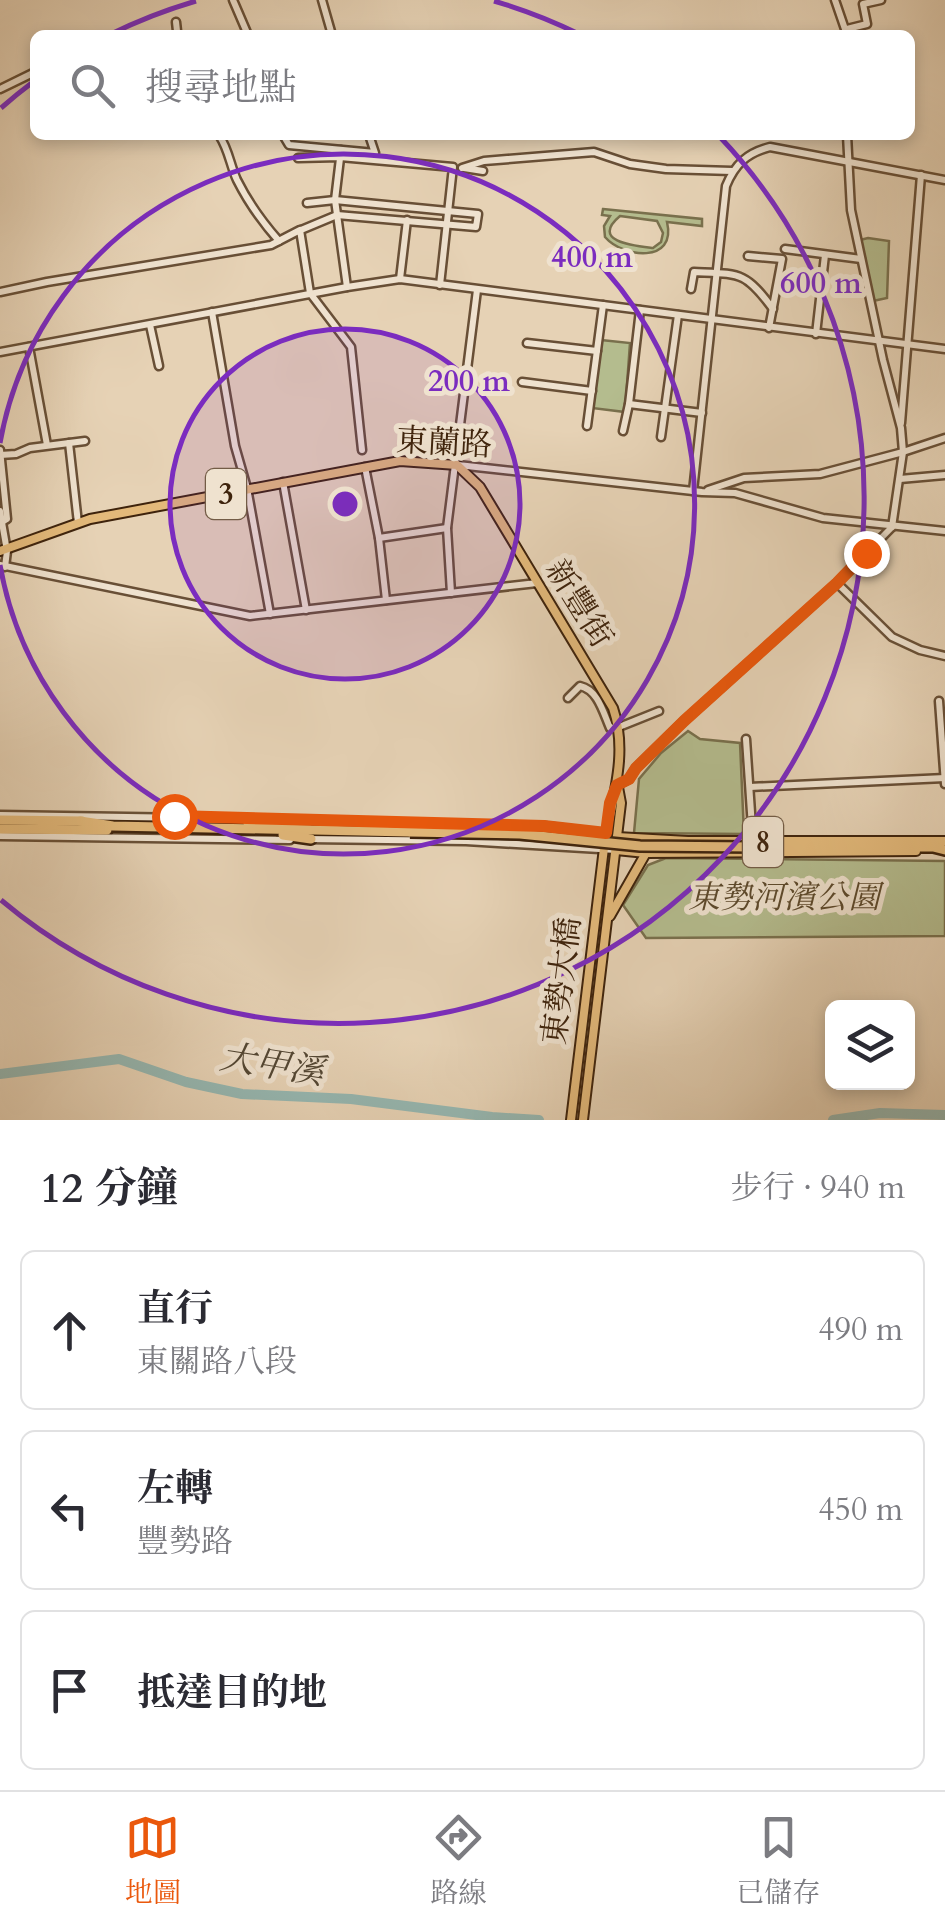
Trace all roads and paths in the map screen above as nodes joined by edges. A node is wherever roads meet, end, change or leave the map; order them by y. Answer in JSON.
{"nodes":[{"id":1,"x":233,"y":0,"type":"edge"},
{"id":2,"x":322,"y":0,"type":"edge"},
{"id":3,"x":835,"y":0,"type":"edge"},
{"id":4,"x":881,"y":0,"type":"edge"},
{"id":5,"x":176,"y":22,"type":"dead end"},
{"id":6,"x":176,"y":30,"type":"edge"},
{"id":7,"x":246,"y":30,"type":"edge"},
{"id":8,"x":331,"y":30,"type":"edge"},
{"id":9,"x":846,"y":30,"type":"edge"},
{"id":10,"x":852,"y":30,"type":"edge"},
{"id":11,"x":30,"y":74,"type":"edge"},
{"id":12,"x":0,"y":89,"type":"edge"},
{"id":13,"x":222,"y":140,"type":"edge"},
{"id":14,"x":286,"y":140,"type":"edge"},
{"id":15,"x":371,"y":140,"type":"edge"},
{"id":16,"x":847,"y":140,"type":"edge"},
{"id":17,"x":340,"y":154,"type":"junction"},
{"id":18,"x":298,"y":158,"type":"dead end"},
{"id":19,"x":848,"y":162,"type":"junction"},
{"id":20,"x":458,"y":167,"type":"junction"},
{"id":21,"x":483,"y":170,"type":"dead end"},
{"id":22,"x":732,"y":170,"type":"junction"},
{"id":23,"x":920,"y":176,"type":"junction"},
{"id":24,"x":945,"y":180,"type":"edge"},
{"id":25,"x":335,"y":200,"type":"junction"},
{"id":26,"x":307,"y":203,"type":"dead end"},
{"id":27,"x":448,"y":210,"type":"junction"},
{"id":28,"x":337,"y":215,"type":"junction"},
{"id":29,"x":407,"y":220,"type":"junction"},
{"id":30,"x":447,"y":224,"type":"junction"},
{"id":31,"x":300,"y":230,"type":"junction"},
{"id":32,"x":279,"y":241,"type":"junction"},
{"id":33,"x":785,"y":249,"type":"dead end"},
{"id":34,"x":824,"y":255,"type":"junction"},
{"id":35,"x":748,"y":256,"type":"dead end"},
{"id":36,"x":861,"y":259,"type":"junction"},
{"id":37,"x":717,"y":273,"type":"junction"},
{"id":38,"x":400,"y":279,"type":"junction"},
{"id":39,"x":440,"y":285,"type":"junction"},
{"id":40,"x":346,"y":286,"type":"junction"},
{"id":41,"x":477,"y":290,"type":"junction"},
{"id":42,"x":691,"y":290,"type":"dead end"},
{"id":43,"x":0,"y":292,"type":"edge"},
{"id":44,"x":310,"y":294,"type":"junction"},
{"id":45,"x":603,"y":305,"type":"junction"},
{"id":46,"x":774,"y":309,"type":"junction"},
{"id":47,"x":640,"y":310,"type":"junction"},
{"id":48,"x":212,"y":312,"type":"junction"},
{"id":49,"x":678,"y":316,"type":"junction"},
{"id":50,"x":712,"y":320,"type":"junction"},
{"id":51,"x":150,"y":325,"type":"junction"},
{"id":52,"x":769,"y":328,"type":"junction"},
{"id":53,"x":816,"y":334,"type":"junction"},
{"id":54,"x":878,"y":341,"type":"junction"},
{"id":55,"x":527,"y":342,"type":"dead end"},
{"id":56,"x":909,"y":345,"type":"junction"},
{"id":57,"x":28,"y":347,"type":"junction"},
{"id":58,"x":945,"y":349,"type":"edge"},
{"id":59,"x":597,"y":351,"type":"junction"},
{"id":60,"x":0,"y":352,"type":"edge"},
{"id":61,"x":159,"y":366,"type":"dead end"},
{"id":62,"x":522,"y":382,"type":"dead end"},
{"id":63,"x":592,"y":391,"type":"junction"},
{"id":64,"x":629,"y":404,"type":"junction"},
{"id":65,"x":666,"y":408,"type":"junction"},
{"id":66,"x":702,"y":413,"type":"junction"},
{"id":67,"x":587,"y":426,"type":"dead end"},
{"id":68,"x":901,"y":428,"type":"junction"},
{"id":69,"x":623,"y":432,"type":"dead end"},
{"id":70,"x":661,"y":437,"type":"dead end"},
{"id":71,"x":945,"y":438,"type":"edge"},
{"id":72,"x":85,"y":441,"type":"dead end"},
{"id":73,"x":69,"y":443,"type":"junction"},
{"id":74,"x":47,"y":445,"type":"junction"},
{"id":75,"x":362,"y":450,"type":"dead end"},
{"id":76,"x":903,"y":452,"type":"junction"},
{"id":77,"x":0,"y":453,"type":"edge"},
{"id":78,"x":457,"y":465,"type":"junction"},
{"id":79,"x":365,"y":467,"type":"junction"},
{"id":80,"x":945,"y":475,"type":"edge"},
{"id":81,"x":900,"y":479,"type":"junction"},
{"id":82,"x":284,"y":482,"type":"junction"},
{"id":83,"x":246,"y":488,"type":"junction"},
{"id":84,"x":698,"y":492,"type":"junction"},
{"id":85,"x":0,"y":511,"type":"edge"},
{"id":86,"x":2,"y":522,"type":"edge"},
{"id":87,"x":78,"y":522,"type":"junction"},
{"id":88,"x":892,"y":527,"type":"junction"},
{"id":89,"x":447,"y":528,"type":"junction"},
{"id":90,"x":945,"y":531,"type":"edge"},
{"id":91,"x":379,"y":538,"type":"junction"},
{"id":92,"x":4,"y":551,"type":"edge"},
{"id":93,"x":2,"y":566,"type":"edge"},
{"id":94,"x":536,"y":583,"type":"junction"},
{"id":95,"x":837,"y":583,"type":"junction"},
{"id":96,"x":451,"y":593,"type":"junction"},
{"id":97,"x":386,"y":600,"type":"junction"},
{"id":98,"x":306,"y":610,"type":"junction"},
{"id":99,"x":270,"y":614,"type":"junction"},
{"id":100,"x":945,"y":656,"type":"edge"},
{"id":101,"x":568,"y":698,"type":"dead end"},
{"id":102,"x":939,"y":700,"type":"dead end"},
{"id":103,"x":659,"y":711,"type":"dead end"},
{"id":104,"x":620,"y":727,"type":"junction"},
{"id":105,"x":746,"y":739,"type":"dead end"},
{"id":106,"x":945,"y":780,"type":"edge"},
{"id":107,"x":617,"y":785,"type":"junction"},
{"id":108,"x":750,"y":787,"type":"junction"},
{"id":109,"x":0,"y":818,"type":"edge"},
{"id":110,"x":310,"y":821,"type":"junction"},
{"id":111,"x":79,"y":825,"type":"junction"},
{"id":112,"x":0,"y":832,"type":"edge"},
{"id":113,"x":606,"y":833,"type":"junction"},
{"id":114,"x":617,"y":838,"type":"junction"},
{"id":115,"x":311,"y":839,"type":"junction"},
{"id":116,"x":945,"y":841,"type":"edge"},
{"id":117,"x":688,"y":842,"type":"junction"},
{"id":118,"x":754,"y":844,"type":"junction"},
{"id":119,"x":933,"y":846,"type":"junction"},
{"id":120,"x":604,"y":848,"type":"junction"},
{"id":121,"x":616,"y":850,"type":"junction"},
{"id":122,"x":945,"y":850,"type":"edge"},
{"id":123,"x":646,"y":853,"type":"junction"},
{"id":124,"x":688,"y":853,"type":"junction"},
{"id":125,"x":608,"y":920,"type":"junction"},
{"id":126,"x":570,"y":1120,"type":"edge"},
{"id":127,"x":582,"y":1120,"type":"edge"}],
"edges":[{"from":1,"to":7,"type":"street"},
{"from":2,"to":8,"type":"street"},
{"from":3,"to":9,"type":"street"},
{"from":4,"to":10,"type":"street"},
{"from":5,"to":6,"type":"street"},
{"from":11,"to":12,"type":"street"},
{"from":13,"to":32,"type":"street"},
{"from":14,"to":17,"type":"street"},
{"from":15,"to":17,"type":"street"},
{"from":16,"to":19,"type":"street"},
{"from":17,"to":18,"type":"street"},
{"from":17,"to":20,"type":"street"},
{"from":17,"to":25,"type":"street"},
{"from":19,"to":22,"type":"street"},
{"from":19,"to":23,"type":"street"},
{"from":19,"to":36,"type":"street"},
{"from":20,"to":21,"type":"street"},
{"from":20,"to":22,"type":"street"},
{"from":20,"to":27,"type":"street"},
{"from":22,"to":37,"type":"street"},
{"from":23,"to":24,"type":"street"},
{"from":23,"to":56,"type":"street"},
{"from":25,"to":26,"type":"street"},
{"from":25,"to":27,"type":"street"},
{"from":25,"to":28,"type":"street"},
{"from":27,"to":30,"type":"street"},
{"from":27,"to":30,"type":"street"},
{"from":28,"to":29,"type":"street"},
{"from":28,"to":31,"type":"street"},
{"from":28,"to":40,"type":"street"},
{"from":29,"to":30,"type":"street"},
{"from":29,"to":38,"type":"street"},
{"from":30,"to":39,"type":"street"},
{"from":31,"to":32,"type":"street"},
{"from":31,"to":44,"type":"street"},
{"from":32,"to":43,"type":"street"},
{"from":33,"to":34,"type":"street"},
{"from":34,"to":36,"type":"street"},
{"from":34,"to":53,"type":"street"},
{"from":35,"to":46,"type":"street"},
{"from":36,"to":54,"type":"street"},
{"from":37,"to":42,"type":"street"},
{"from":37,"to":46,"type":"street"},
{"from":37,"to":50,"type":"street"},
{"from":38,"to":39,"type":"street"},
{"from":38,"to":40,"type":"street"},
{"from":39,"to":41,"type":"street"},
{"from":40,"to":44,"type":"street"},
{"from":41,"to":45,"type":"street"},
{"from":41,"to":78,"type":"street"},
{"from":44,"to":48,"type":"street"},
{"from":44,"to":75,"type":"street"},
{"from":45,"to":47,"type":"street"},
{"from":45,"to":59,"type":"street"},
{"from":46,"to":52,"type":"street"},
{"from":47,"to":49,"type":"street"},
{"from":47,"to":64,"type":"street"},
{"from":48,"to":51,"type":"street"},
{"from":48,"to":83,"type":"street"},
{"from":49,"to":50,"type":"street"},
{"from":49,"to":65,"type":"street"},
{"from":50,"to":52,"type":"street"},
{"from":50,"to":66,"type":"street"},
{"from":51,"to":57,"type":"street"},
{"from":51,"to":61,"type":"street"},
{"from":52,"to":53,"type":"street"},
{"from":53,"to":54,"type":"street"},
{"from":54,"to":56,"type":"street"},
{"from":54,"to":68,"type":"street"},
{"from":55,"to":59,"type":"street"},
{"from":56,"to":58,"type":"street"},
{"from":56,"to":68,"type":"street"},
{"from":57,"to":60,"type":"street"},
{"from":57,"to":74,"type":"street"},
{"from":59,"to":63,"type":"street"},
{"from":62,"to":63,"type":"street"},
{"from":63,"to":67,"type":"street"},
{"from":64,"to":65,"type":"street"},
{"from":64,"to":69,"type":"street"},
{"from":65,"to":66,"type":"street"},
{"from":65,"to":70,"type":"street"},
{"from":66,"to":84,"type":"street"},
{"from":68,"to":76,"type":"street"},
{"from":71,"to":76,"type":"street"},
{"from":72,"to":73,"type":"street"},
{"from":73,"to":74,"type":"street"},
{"from":73,"to":87,"type":"street"},
{"from":74,"to":77,"type":"street"},
{"from":76,"to":81,"type":"street"},
{"from":76,"to":84,"type":"street"},
{"from":77,"to":86,"type":"street"},
{"from":78,"to":79,"type":"main road","name":"東蘭路","number":"3"},
{"from":78,"to":84,"type":"street","name":"東蘭路"},
{"from":78,"to":89,"type":"street"},
{"from":78,"to":94,"type":"main road","name":"新豐街"},
{"from":79,"to":82,"type":"main road","name":"東蘭路","number":"3"},
{"from":79,"to":91,"type":"street"},
{"from":80,"to":81,"type":"street"},
{"from":81,"to":88,"type":"street"},
{"from":82,"to":83,"type":"main road","name":"東蘭路","number":"3"},
{"from":82,"to":98,"type":"street"},
{"from":83,"to":87,"type":"main road","name":"東蘭路","number":"3"},
{"from":83,"to":99,"type":"street"},
{"from":84,"to":88,"type":"street","name":"東蘭路"},
{"from":85,"to":86,"type":"street"},
{"from":86,"to":92,"type":"street"},
{"from":87,"to":92,"type":"main road","name":"東蘭路","number":"3"},
{"from":88,"to":90,"type":"street","name":"東蘭路"},
{"from":88,"to":95,"type":"street"},
{"from":89,"to":91,"type":"street"},
{"from":89,"to":96,"type":"street"},
{"from":91,"to":97,"type":"street"},
{"from":92,"to":93,"type":"street"},
{"from":93,"to":99,"type":"street"},
{"from":94,"to":96,"type":"street"},
{"from":94,"to":104,"type":"main road","name":"新豐街"},
{"from":95,"to":100,"type":"street"},
{"from":95,"to":107,"type":"street"},
{"from":96,"to":97,"type":"street"},
{"from":97,"to":98,"type":"street"},
{"from":98,"to":99,"type":"street"},
{"from":101,"to":104,"type":"street"},
{"from":102,"to":106,"type":"street"},
{"from":103,"to":104,"type":"street"},
{"from":104,"to":107,"type":"main road","name":"新豐街"},
{"from":105,"to":108,"type":"street"},
{"from":106,"to":108,"type":"street"},
{"from":107,"to":113,"type":"main road","name":"東勢大橋"},
{"from":107,"to":114,"type":"main road","name":"東勢大橋"},
{"from":108,"to":118,"type":"street"},
{"from":109,"to":110,"type":"street"},
{"from":109,"to":111,"type":"highway"},
{"from":110,"to":111,"type":"highway"},
{"from":110,"to":113,"type":"street"},
{"from":111,"to":112,"type":"highway"},
{"from":111,"to":115,"type":"highway"},
{"from":111,"to":118,"type":"highway","bridge":true},
{"from":112,"to":115,"type":"street"},
{"from":113,"to":114,"type":"street"},
{"from":113,"to":120,"type":"main road","name":"東勢大橋"},
{"from":114,"to":117,"type":"main road","number":"8"},
{"from":114,"to":121,"type":"main road","name":"東勢大橋"},
{"from":115,"to":120,"type":"street"},
{"from":116,"to":118,"type":"main road","number":"8"},
{"from":116,"to":119,"type":"highway"},
{"from":117,"to":118,"type":"main road","number":"8"},
{"from":117,"to":124,"type":"main road"},
{"from":118,"to":119,"type":"highway"},
{"from":119,"to":122,"type":"highway"},
{"from":120,"to":121,"type":"street"},
{"from":120,"to":126,"type":"main road","name":"東勢大橋"},
{"from":121,"to":123,"type":"main road","number":"8"},
{"from":121,"to":125,"type":"main road","name":"東勢大橋"},
{"from":122,"to":124,"type":"main road","number":"8"},
{"from":123,"to":124,"type":"main road","number":"8"},
{"from":123,"to":125,"type":"main road"},
{"from":125,"to":127,"type":"main road","name":"東勢大橋"}]}
